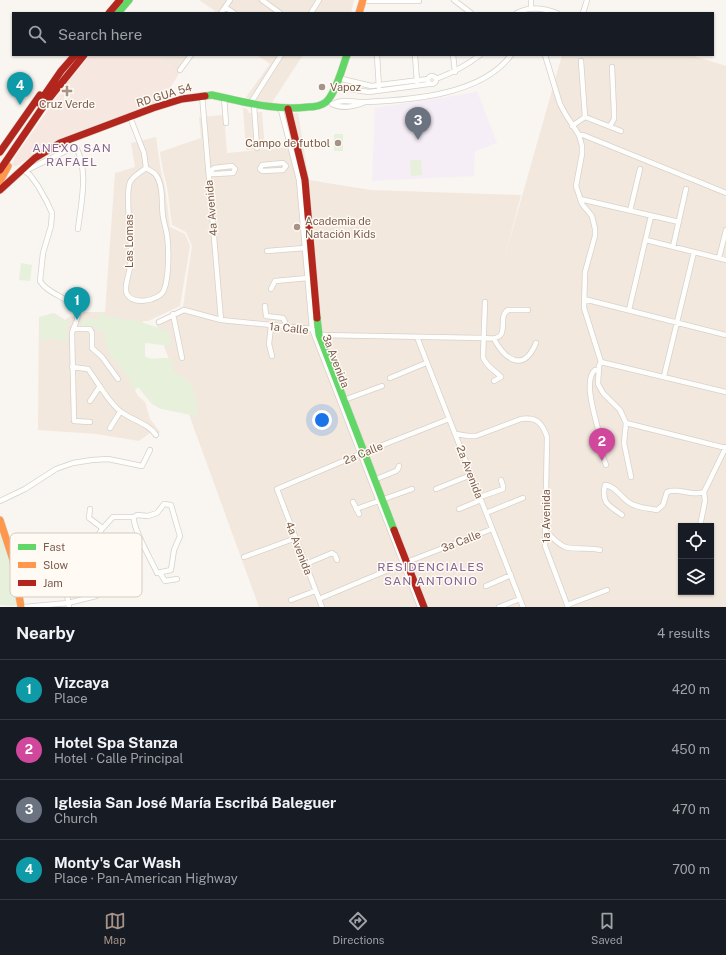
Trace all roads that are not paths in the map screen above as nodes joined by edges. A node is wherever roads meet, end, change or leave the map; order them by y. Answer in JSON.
{"nodes":[{"id":1,"x":230,"y":0,"type":"edge"},
{"id":2,"x":262,"y":0,"type":"edge"},
{"id":3,"x":319,"y":0,"type":"edge"},
{"id":4,"x":454,"y":0,"type":"edge"},
{"id":5,"x":531,"y":0,"type":"edge"},
{"id":6,"x":588,"y":0,"type":"edge"},
{"id":7,"x":124,"y":1,"type":"edge"},
{"id":8,"x":363,"y":1,"type":"edge"},
{"id":9,"x":419,"y":2,"type":"dead end"},
{"id":10,"x":225,"y":7,"type":"junction"},
{"id":11,"x":531,"y":8,"type":"junction"},
{"id":12,"x":116,"y":11,"type":"edge"},
{"id":13,"x":222,"y":12,"type":"edge"},
{"id":14,"x":232,"y":12,"type":"edge"},
{"id":15,"x":279,"y":12,"type":"edge"},
{"id":16,"x":312,"y":12,"type":"edge"},
{"id":17,"x":359,"y":12,"type":"edge"},
{"id":18,"x":470,"y":12,"type":"edge"},
{"id":19,"x":520,"y":12,"type":"edge"},
{"id":20,"x":554,"y":12,"type":"edge"},
{"id":21,"x":583,"y":12,"type":"edge"},
{"id":22,"x":76,"y":56,"type":"edge"},
{"id":23,"x":83,"y":56,"type":"edge"},
{"id":24,"x":190,"y":56,"type":"edge"},
{"id":25,"x":280,"y":56,"type":"edge"},
{"id":26,"x":347,"y":56,"type":"edge"},
{"id":27,"x":377,"y":56,"type":"edge"},
{"id":28,"x":416,"y":56,"type":"edge"},
{"id":29,"x":453,"y":56,"type":"edge"},
{"id":30,"x":479,"y":56,"type":"edge"},
{"id":31,"x":510,"y":56,"type":"edge"},
{"id":32,"x":545,"y":56,"type":"edge"},
{"id":33,"x":581,"y":61,"type":"dead end"},
{"id":34,"x":612,"y":67,"type":"dead end"},
{"id":35,"x":180,"y":70,"type":"dead end"},
{"id":36,"x":60,"y":71,"type":"junction"},
{"id":37,"x":455,"y":72,"type":"junction"},
{"id":38,"x":67,"y":76,"type":"junction"},
{"id":39,"x":338,"y":78,"type":"junction"},
{"id":40,"x":417,"y":83,"type":"junction"},
{"id":41,"x":379,"y":86,"type":"junction"},
{"id":42,"x":335,"y":87,"type":"junction"},
{"id":43,"x":379,"y":91,"type":"junction"},
{"id":44,"x":202,"y":95,"type":"junction"},
{"id":45,"x":224,"y":97,"type":"junction"},
{"id":46,"x":180,"y":100,"type":"junction"},
{"id":47,"x":329,"y":103,"type":"junction"},
{"id":48,"x":252,"y":104,"type":"junction"},
{"id":49,"x":285,"y":110,"type":"junction"},
{"id":50,"x":130,"y":117,"type":"junction"},
{"id":51,"x":585,"y":117,"type":"junction"},
{"id":52,"x":226,"y":123,"type":"dead end"},
{"id":53,"x":204,"y":124,"type":"junction"},
{"id":54,"x":572,"y":126,"type":"junction"},
{"id":55,"x":610,"y":126,"type":"junction"},
{"id":56,"x":621,"y":131,"type":"dead end"},
{"id":57,"x":579,"y":135,"type":"junction"},
{"id":58,"x":257,"y":148,"type":"dead end"},
{"id":59,"x":0,"y":150,"type":"edge"},
{"id":60,"x":0,"y":161,"type":"edge"},
{"id":61,"x":296,"y":165,"type":"junction"},
{"id":62,"x":286,"y":166,"type":"junction"},
{"id":63,"x":146,"y":168,"type":"junction"},
{"id":64,"x":640,"y":169,"type":"dead end"},
{"id":65,"x":0,"y":170,"type":"edge"},
{"id":66,"x":23,"y":170,"type":"junction"},
{"id":67,"x":0,"y":181,"type":"edge"},
{"id":68,"x":8,"y":182,"type":"junction"},
{"id":69,"x":0,"y":184,"type":"edge"},
{"id":70,"x":686,"y":189,"type":"dead end"},
{"id":71,"x":0,"y":190,"type":"edge"},
{"id":72,"x":726,"y":193,"type":"edge"},
{"id":73,"x":580,"y":198,"type":"junction"},
{"id":74,"x":630,"y":211,"type":"junction"},
{"id":75,"x":651,"y":216,"type":"junction"},
{"id":76,"x":679,"y":222,"type":"junction"},
{"id":77,"x":78,"y":229,"type":"dead end"},
{"id":78,"x":726,"y":230,"type":"edge"},
{"id":79,"x":725,"y":238,"type":"edge"},
{"id":80,"x":646,"y":240,"type":"junction"},
{"id":81,"x":673,"y":247,"type":"junction"},
{"id":82,"x":305,"y":248,"type":"junction"},
{"id":83,"x":267,"y":251,"type":"dead end"},
{"id":84,"x":694,"y":252,"type":"junction"},
{"id":85,"x":719,"y":258,"type":"junction"},
{"id":86,"x":726,"y":260,"type":"edge"},
{"id":87,"x":308,"y":278,"type":"junction"},
{"id":88,"x":271,"y":289,"type":"dead end"},
{"id":89,"x":584,"y":299,"type":"junction"},
{"id":90,"x":485,"y":302,"type":"dead end"},
{"id":91,"x":265,"y":306,"type":"dead end"},
{"id":92,"x":528,"y":310,"type":"dead end"},
{"id":93,"x":629,"y":310,"type":"junction"},
{"id":94,"x":173,"y":314,"type":"junction"},
{"id":95,"x":221,"y":320,"type":"junction"},
{"id":96,"x":159,"y":322,"type":"dead end"},
{"id":97,"x":677,"y":323,"type":"junction"},
{"id":98,"x":271,"y":326,"type":"junction"},
{"id":99,"x":285,"y":326,"type":"junction"},
{"id":100,"x":73,"y":329,"type":"junction"},
{"id":101,"x":312,"y":329,"type":"junction"},
{"id":102,"x":319,"y":335,"type":"junction"},
{"id":103,"x":726,"y":335,"type":"edge"},
{"id":104,"x":417,"y":337,"type":"junction"},
{"id":105,"x":484,"y":338,"type":"junction"},
{"id":106,"x":494,"y":339,"type":"junction"},
{"id":107,"x":536,"y":343,"type":"dead end"},
{"id":108,"x":322,"y":347,"type":"junction"},
{"id":109,"x":272,"y":356,"type":"dead end"},
{"id":110,"x":182,"y":358,"type":"dead end"},
{"id":111,"x":601,"y":362,"type":"junction"},
{"id":112,"x":426,"y":363,"type":"junction"},
{"id":113,"x":72,"y":367,"type":"junction"},
{"id":114,"x":598,"y":370,"type":"junction"},
{"id":115,"x":664,"y":376,"type":"junction"},
{"id":116,"x":390,"y":378,"type":"dead end"},
{"id":117,"x":118,"y":379,"type":"dead end"},
{"id":118,"x":494,"y":381,"type":"dead end"},
{"id":119,"x":100,"y":386,"type":"junction"},
{"id":120,"x":382,"y":386,"type":"dead end"},
{"id":121,"x":726,"y":392,"type":"edge"},
{"id":122,"x":344,"y":400,"type":"junction"},
{"id":123,"x":90,"y":401,"type":"dead end"},
{"id":124,"x":120,"y":412,"type":"junction"},
{"id":125,"x":450,"y":419,"type":"junction"},
{"id":126,"x":90,"y":422,"type":"dead end"},
{"id":127,"x":626,"y":424,"type":"junction"},
{"id":128,"x":110,"y":428,"type":"dead end"},
{"id":129,"x":456,"y":434,"type":"junction"},
{"id":130,"x":156,"y":435,"type":"dead end"},
{"id":131,"x":726,"y":447,"type":"edge"},
{"id":132,"x":150,"y":450,"type":"dead end"},
{"id":133,"x":362,"y":453,"type":"junction"},
{"id":134,"x":606,"y":465,"type":"dead end"},
{"id":135,"x":399,"y":466,"type":"dead end"},
{"id":136,"x":471,"y":474,"type":"junction"},
{"id":137,"x":631,"y":477,"type":"dead end"},
{"id":138,"x":373,"y":480,"type":"junction"},
{"id":139,"x":501,"y":480,"type":"dead end"},
{"id":140,"x":277,"y":489,"type":"joint"},
{"id":141,"x":412,"y":489,"type":"dead end"},
{"id":142,"x":436,"y":489,"type":"dead end"},
{"id":143,"x":704,"y":492,"type":"junction"},
{"id":144,"x":523,"y":498,"type":"dead end"},
{"id":145,"x":481,"y":499,"type":"junction"},
{"id":146,"x":381,"y":500,"type":"junction"},
{"id":147,"x":0,"y":501,"type":"edge"},
{"id":148,"x":353,"y":502,"type":"dead end"},
{"id":149,"x":90,"y":509,"type":"dead end"},
{"id":150,"x":356,"y":509,"type":"junction"},
{"id":151,"x":459,"y":510,"type":"dead end"},
{"id":152,"x":359,"y":514,"type":"dead end"},
{"id":153,"x":486,"y":514,"type":"junction"},
{"id":154,"x":622,"y":515,"type":"dead end"},
{"id":155,"x":134,"y":517,"type":"junction"},
{"id":156,"x":0,"y":520,"type":"edge"},
{"id":157,"x":701,"y":523,"type":"edge"},
{"id":158,"x":102,"y":529,"type":"junction"},
{"id":159,"x":492,"y":530,"type":"junction"},
{"id":160,"x":545,"y":531,"type":"junction"},
{"id":161,"x":100,"y":533,"type":"edge"},
{"id":162,"x":138,"y":533,"type":"edge"},
{"id":163,"x":296,"y":538,"type":"junction"},
{"id":164,"x":142,"y":542,"type":"edge"},
{"id":165,"x":600,"y":550,"type":"dead end"},
{"id":166,"x":10,"y":551,"type":"edge"},
{"id":167,"x":244,"y":557,"type":"dead end"},
{"id":168,"x":338,"y":560,"type":"dead end"},
{"id":169,"x":405,"y":563,"type":"junction"},
{"id":170,"x":306,"y":564,"type":"junction"},
{"id":171,"x":160,"y":573,"type":"junction"},
{"id":172,"x":511,"y":575,"type":"junction"},
{"id":173,"x":177,"y":579,"type":"dead end"},
{"id":174,"x":486,"y":586,"type":"dead end"},
{"id":175,"x":315,"y":590,"type":"junction"},
{"id":176,"x":607,"y":590,"type":"dead end"},
{"id":177,"x":20,"y":597,"type":"edge"},
{"id":178,"x":93,"y":597,"type":"edge"},
{"id":179,"x":319,"y":598,"type":"junction"},
{"id":180,"x":520,"y":599,"type":"junction"},
{"id":181,"x":291,"y":600,"type":"dead end"},
{"id":182,"x":68,"y":605,"type":"edge"},
{"id":183,"x":320,"y":606,"type":"edge"},
{"id":184,"x":567,"y":606,"type":"edge"},
{"id":185,"x":22,"y":607,"type":"edge"},
{"id":186,"x":420,"y":607,"type":"edge"},
{"id":187,"x":424,"y":607,"type":"edge"},
{"id":188,"x":499,"y":607,"type":"edge"},
{"id":189,"x":523,"y":607,"type":"edge"}],
"edges":[{"from":1,"to":10,"type":"street"},
{"from":2,"to":15,"type":"street"},
{"from":3,"to":16,"type":"street"},
{"from":4,"to":18,"type":"street"},
{"from":5,"to":11,"type":"street"},
{"from":6,"to":21,"type":"street"},
{"from":7,"to":12,"type":"main road"},
{"from":8,"to":9,"type":"street"},
{"from":8,"to":17,"type":"main road"},
{"from":10,"to":13,"type":"street"},
{"from":10,"to":14,"type":"street"},
{"from":11,"to":19,"type":"street"},
{"from":11,"to":20,"type":"street"},
{"from":22,"to":36,"type":"main road"},
{"from":23,"to":38,"type":"main road"},
{"from":24,"to":35,"type":"street"},
{"from":25,"to":48,"type":"street"},
{"from":26,"to":39,"type":"main road"},
{"from":27,"to":41,"type":"street"},
{"from":28,"to":40,"type":"street"},
{"from":29,"to":37,"type":"street"},
{"from":30,"to":37,"type":"street"},
{"from":31,"to":47,"type":"street"},
{"from":32,"to":54,"type":"street"},
{"from":33,"to":51,"type":"street"},
{"from":34,"to":55,"type":"street"},
{"from":36,"to":59,"type":"main road"},
{"from":36,"to":60,"type":"main road"},
{"from":37,"to":40,"type":"street"},
{"from":38,"to":65,"type":"main road"},
{"from":38,"to":67,"type":"main road"},
{"from":39,"to":41,"type":"street"},
{"from":39,"to":42,"type":"main road"},
{"from":40,"to":41,"type":"street"},
{"from":40,"to":43,"type":"street"},
{"from":41,"to":43,"type":"street"},
{"from":42,"to":43,"type":"street"},
{"from":42,"to":47,"type":"main road"},
{"from":44,"to":45,"type":"main road","name":"RD GUA 54"},
{"from":44,"to":46,"type":"main road","name":"RD GUA 54"},
{"from":44,"to":53,"type":"street","name":"4a Avenida"},
{"from":45,"to":48,"type":"main road","name":"RD GUA 54"},
{"from":45,"to":52,"type":"street"},
{"from":46,"to":50,"type":"main road","name":"RD GUA 54"},
{"from":46,"to":53,"type":"street"},
{"from":47,"to":49,"type":"main road","name":"RD GUA 54"},
{"from":48,"to":49,"type":"main road","name":"RD GUA 54"},
{"from":48,"to":58,"type":"street"},
{"from":49,"to":61,"type":"street","name":"3a Avenida"},
{"from":49,"to":102,"type":"main road","name":"3a Avenida"},
{"from":50,"to":63,"type":"street"},
{"from":50,"to":66,"type":"main road","name":"RD GUA 54"},
{"from":51,"to":54,"type":"street"},
{"from":51,"to":55,"type":"street"},
{"from":53,"to":95,"type":"street","name":"4a Avenida"},
{"from":54,"to":57,"type":"street"},
{"from":55,"to":56,"type":"street"},
{"from":57,"to":72,"type":"street"},
{"from":57,"to":73,"type":"street"},
{"from":61,"to":62,"type":"street"},
{"from":61,"to":82,"type":"street","name":"3a Avenida"},
{"from":62,"to":62,"type":"street"},
{"from":63,"to":63,"type":"street","name":"Las Lomas"},
{"from":64,"to":74,"type":"street"},
{"from":66,"to":68,"type":"main road","name":"RD GUA 54"},
{"from":66,"to":77,"type":"street"},
{"from":66,"to":100,"type":"street"},
{"from":68,"to":69,"type":"street"},
{"from":68,"to":71,"type":"main road","name":"RD GUA 54"},
{"from":70,"to":76,"type":"street"},
{"from":73,"to":74,"type":"street"},
{"from":73,"to":89,"type":"street"},
{"from":74,"to":75,"type":"street"},
{"from":75,"to":76,"type":"street"},
{"from":75,"to":80,"type":"street"},
{"from":76,"to":81,"type":"street"},
{"from":78,"to":79,"type":"street"},
{"from":79,"to":85,"type":"street"},
{"from":80,"to":81,"type":"street"},
{"from":80,"to":93,"type":"street"},
{"from":81,"to":84,"type":"street"},
{"from":82,"to":83,"type":"street"},
{"from":82,"to":87,"type":"street","name":"3a Avenida"},
{"from":84,"to":85,"type":"street"},
{"from":84,"to":97,"type":"street"},
{"from":85,"to":86,"type":"street"},
{"from":87,"to":88,"type":"street"},
{"from":87,"to":101,"type":"street","name":"3a Avenida"},
{"from":89,"to":93,"type":"street"},
{"from":89,"to":111,"type":"street"},
{"from":90,"to":105,"type":"street"},
{"from":91,"to":99,"type":"street"},
{"from":92,"to":106,"type":"street"},
{"from":93,"to":97,"type":"street"},
{"from":94,"to":95,"type":"street","name":"1a Calle"},
{"from":94,"to":96,"type":"street","name":"1a Calle"},
{"from":94,"to":110,"type":"street"},
{"from":95,"to":98,"type":"street","name":"1a Calle"},
{"from":97,"to":103,"type":"street"},
{"from":97,"to":115,"type":"street"},
{"from":98,"to":99,"type":"street","name":"1a Calle"},
{"from":98,"to":109,"type":"street"},
{"from":99,"to":101,"type":"street","name":"1a Calle"},
{"from":100,"to":113,"type":"street"},
{"from":100,"to":117,"type":"street"},
{"from":101,"to":102,"type":"street","name":"1a Calle"},
{"from":101,"to":108,"type":"street","name":"3a Avenida"},
{"from":102,"to":104,"type":"street","name":"1a Calle"},
{"from":102,"to":108,"type":"main road","name":"3a Avenida"},
{"from":104,"to":105,"type":"street","name":"1a Calle"},
{"from":104,"to":112,"type":"street","name":"2a Avenida"},
{"from":105,"to":106,"type":"street","name":"1a Calle"},
{"from":105,"to":118,"type":"street"},
{"from":106,"to":107,"type":"street"},
{"from":108,"to":122,"type":"main road","name":"3a Avenida"},
{"from":108,"to":133,"type":"street","name":"3a Avenida"},
{"from":111,"to":114,"type":"street"},
{"from":111,"to":115,"type":"street"},
{"from":112,"to":116,"type":"street"},
{"from":112,"to":125,"type":"street","name":"2a Avenida"},
{"from":113,"to":119,"type":"street"},
{"from":113,"to":126,"type":"street"},
{"from":114,"to":127,"type":"street"},
{"from":114,"to":134,"type":"street"},
{"from":115,"to":121,"type":"street"},
{"from":119,"to":123,"type":"street"},
{"from":119,"to":124,"type":"street"},
{"from":120,"to":122,"type":"street"},
{"from":122,"to":133,"type":"main road","name":"3a Avenida"},
{"from":124,"to":128,"type":"street"},
{"from":124,"to":130,"type":"street"},
{"from":125,"to":129,"type":"street","name":"2a Avenida"},
{"from":125,"to":133,"type":"street","name":"2a Calle"},
{"from":127,"to":131,"type":"street"},
{"from":127,"to":137,"type":"street"},
{"from":129,"to":136,"type":"street","name":"2a Avenida"},
{"from":129,"to":160,"type":"street","name":"1a Avenida"},
{"from":131,"to":143,"type":"street"},
{"from":132,"to":147,"type":"street"},
{"from":133,"to":138,"type":"main road","name":"3a Avenida"},
{"from":133,"to":140,"type":"street","name":"2a Calle"},
{"from":135,"to":138,"type":"street"},
{"from":136,"to":142,"type":"street"},
{"from":136,"to":145,"type":"street","name":"2a Avenida"},
{"from":138,"to":146,"type":"main road","name":"3a Avenida"},
{"from":139,"to":145,"type":"street"},
{"from":140,"to":163,"type":"street","name":"4a Avenida"},
{"from":141,"to":146,"type":"street"},
{"from":143,"to":154,"type":"street"},
{"from":143,"to":157,"type":"street"},
{"from":144,"to":153,"type":"street"},
{"from":145,"to":151,"type":"street"},
{"from":145,"to":153,"type":"street","name":"2a Avenida"},
{"from":146,"to":150,"type":"street"},
{"from":146,"to":169,"type":"main road","name":"3a Avenida"},
{"from":148,"to":150,"type":"street"},
{"from":149,"to":158,"type":"street"},
{"from":150,"to":152,"type":"street"},
{"from":153,"to":159,"type":"street","name":"2a Avenida"},
{"from":155,"to":158,"type":"street"},
{"from":155,"to":162,"type":"street"},
{"from":155,"to":171,"type":"street"},
{"from":156,"to":166,"type":"main road"},
{"from":158,"to":161,"type":"street"},
{"from":159,"to":169,"type":"street","name":"3a Calle"},
{"from":159,"to":172,"type":"street","name":"2a Avenida"},
{"from":160,"to":165,"type":"street"},
{"from":160,"to":184,"type":"street","name":"1a Avenida"},
{"from":163,"to":167,"type":"street"},
{"from":163,"to":170,"type":"street","name":"4a Avenida"},
{"from":164,"to":171,"type":"street"},
{"from":168,"to":170,"type":"street"},
{"from":169,"to":179,"type":"street","name":"3a Calle"},
{"from":169,"to":186,"type":"street","name":"3a Avenida"},
{"from":169,"to":187,"type":"main road","name":"3a Avenida"},
{"from":170,"to":175,"type":"street","name":"4a Avenida"},
{"from":171,"to":173,"type":"street"},
{"from":172,"to":174,"type":"street"},
{"from":172,"to":180,"type":"street","name":"2a Avenida"},
{"from":175,"to":179,"type":"street","name":"4a Avenida"},
{"from":175,"to":181,"type":"street"},
{"from":176,"to":184,"type":"street"},
{"from":177,"to":185,"type":"main road"},
{"from":178,"to":182,"type":"street"},
{"from":179,"to":183,"type":"street","name":"4a Avenida"},
{"from":180,"to":188,"type":"street"},
{"from":180,"to":189,"type":"street","name":"2a Avenida"},
{"from":182,"to":185,"type":"street"}]}
